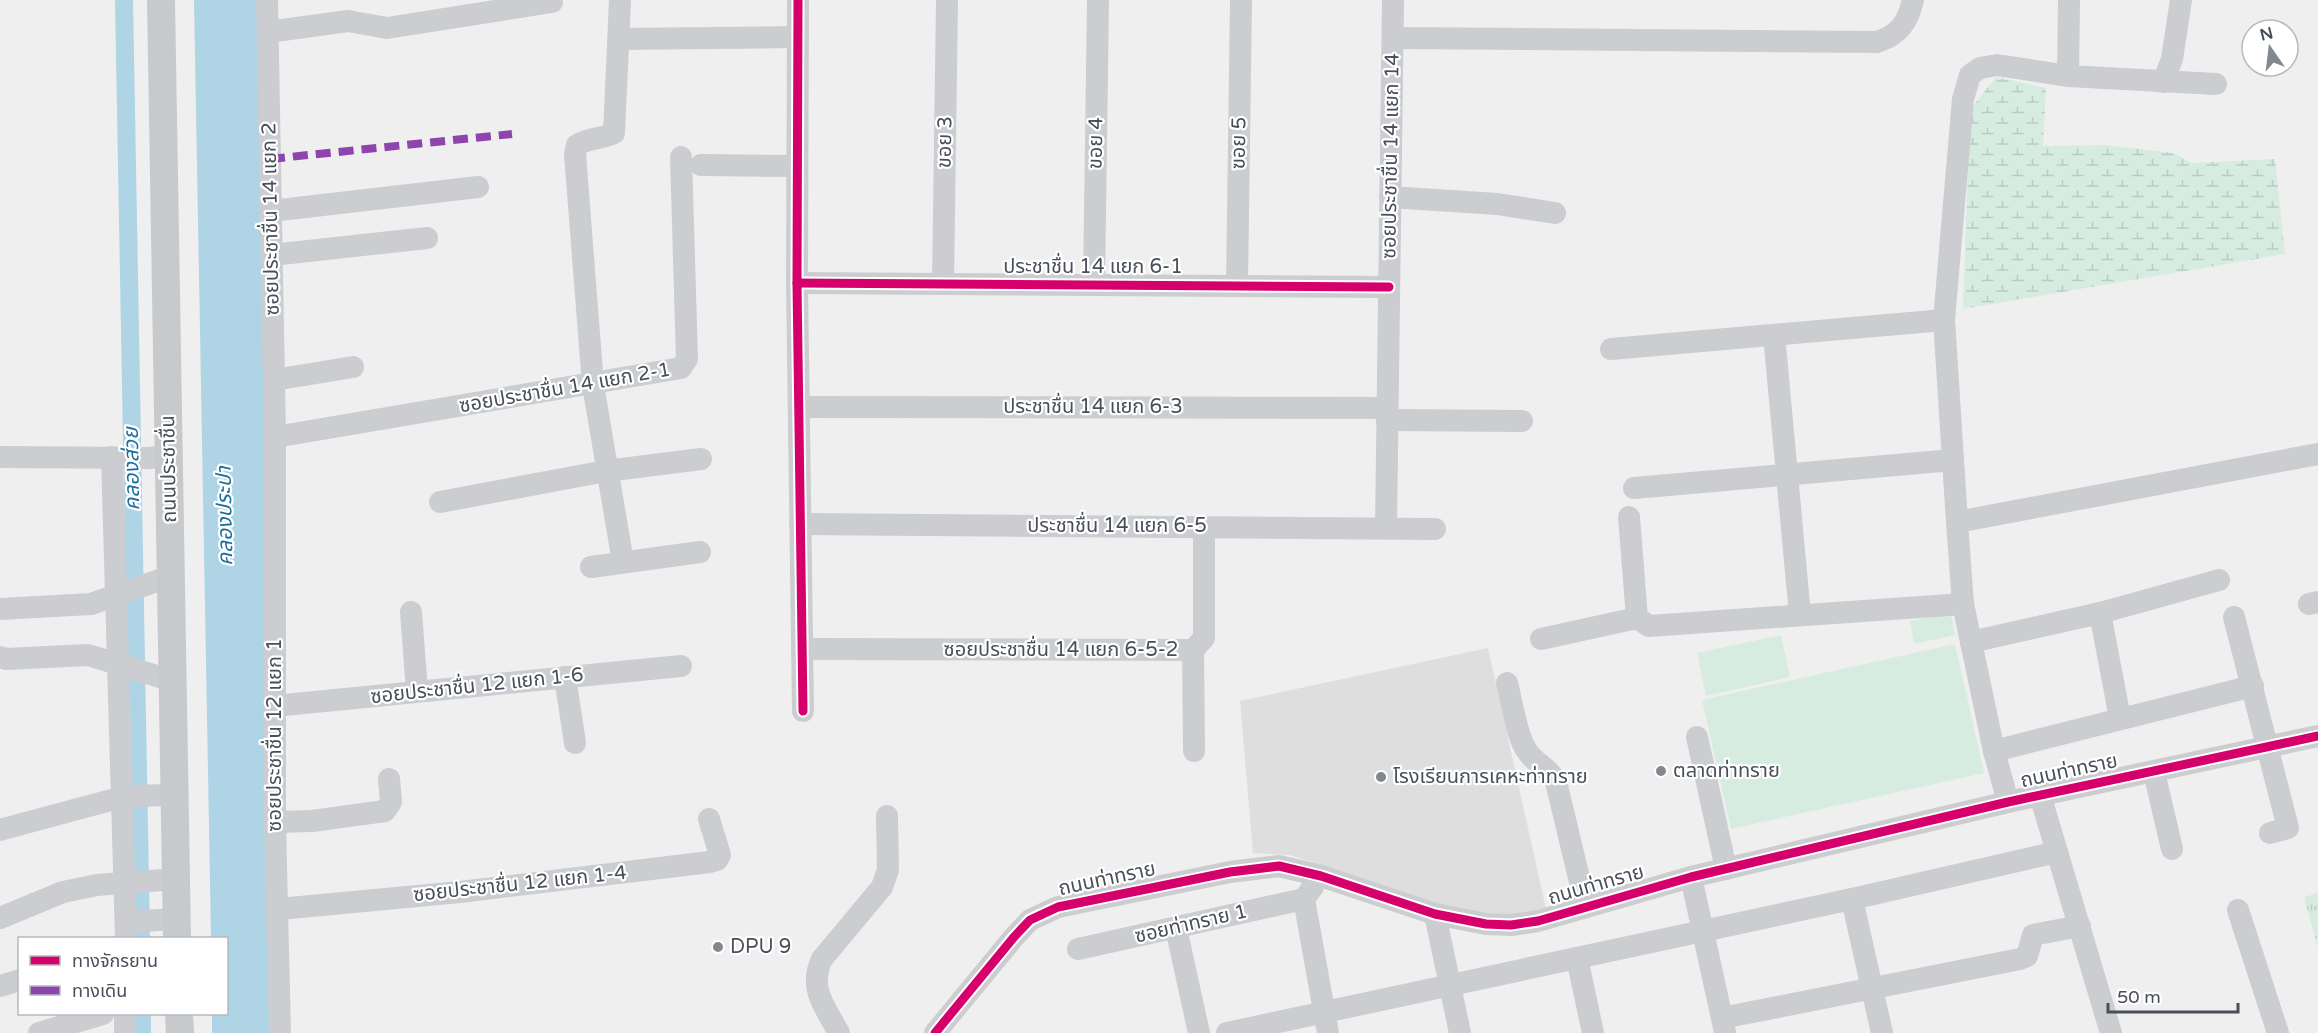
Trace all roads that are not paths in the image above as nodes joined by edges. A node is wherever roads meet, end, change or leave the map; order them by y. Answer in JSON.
{"nodes":[{"id":1,"x":161,"y":0,"type":"edge"},
{"id":2,"x":267,"y":0,"type":"edge"},
{"id":3,"x":620,"y":0,"type":"edge"},
{"id":4,"x":798,"y":0,"type":"edge"},
{"id":5,"x":947,"y":0,"type":"edge"},
{"id":6,"x":1098,"y":0,"type":"edge"},
{"id":7,"x":1241,"y":0,"type":"edge"},
{"id":8,"x":1393,"y":0,"type":"edge"},
{"id":9,"x":1913,"y":0,"type":"edge"},
{"id":10,"x":2069,"y":0,"type":"edge"},
{"id":11,"x":2181,"y":0,"type":"edge"},
{"id":12,"x":552,"y":2,"type":"dead end"},
{"id":13,"x":268,"y":32,"type":"junction"},
{"id":14,"x":798,"y":37,"type":"junction"},
{"id":15,"x":1393,"y":38,"type":"junction"},
{"id":16,"x":619,"y":39,"type":"junction"},
{"id":17,"x":2068,"y":76,"type":"junction"},
{"id":18,"x":2163,"y":81,"type":"junction"},
{"id":19,"x":2216,"y":84,"type":"dead end"},
{"id":20,"x":797,"y":166,"type":"junction"},
{"id":21,"x":478,"y":187,"type":"dead end"},
{"id":22,"x":1390,"y":197,"type":"junction"},
{"id":23,"x":271,"y":211,"type":"junction"},
{"id":24,"x":1555,"y":213,"type":"dead end"},
{"id":25,"x":427,"y":238,"type":"dead end"},
{"id":26,"x":272,"y":255,"type":"junction"},
{"id":27,"x":797,"y":283,"type":"junction"},
{"id":28,"x":943,"y":284,"type":"junction"},
{"id":29,"x":1094,"y":285,"type":"junction"},
{"id":30,"x":1237,"y":286,"type":"junction"},
{"id":31,"x":1389,"y":287,"type":"junction"},
{"id":32,"x":1944,"y":320,"type":"junction"},
{"id":33,"x":1774,"y":335,"type":"junction"},
{"id":34,"x":1611,"y":349,"type":"dead end"},
{"id":35,"x":353,"y":367,"type":"dead end"},
{"id":36,"x":274,"y":380,"type":"junction"},
{"id":37,"x":593,"y":385,"type":"junction"},
{"id":38,"x":799,"y":407,"type":"junction"},
{"id":39,"x":1387,"y":414,"type":"junction"},
{"id":40,"x":1522,"y":421,"type":"dead end"},
{"id":41,"x":275,"y":437,"type":"junction"},
{"id":42,"x":2318,"y":454,"type":"edge"},
{"id":43,"x":0,"y":457,"type":"edge"},
{"id":44,"x":158,"y":457,"type":"junction"},
{"id":45,"x":116,"y":458,"type":"junction"},
{"id":46,"x":701,"y":459,"type":"dead end"},
{"id":47,"x":1953,"y":460,"type":"junction"},
{"id":48,"x":606,"y":471,"type":"junction"},
{"id":49,"x":1788,"y":475,"type":"junction"},
{"id":50,"x":1634,"y":488,"type":"dead end"},
{"id":51,"x":440,"y":502,"type":"dead end"},
{"id":52,"x":1629,"y":517,"type":"dead end"},
{"id":53,"x":1956,"y":522,"type":"junction"},
{"id":54,"x":800,"y":524,"type":"junction"},
{"id":55,"x":1204,"y":527,"type":"junction"},
{"id":56,"x":1386,"y":528,"type":"junction"},
{"id":57,"x":1435,"y":529,"type":"dead end"},
{"id":58,"x":700,"y":552,"type":"dead end"},
{"id":59,"x":622,"y":562,"type":"junction"},
{"id":60,"x":591,"y":567,"type":"dead end"},
{"id":61,"x":171,"y":576,"type":"junction"},
{"id":62,"x":2219,"y":580,"type":"dead end"},
{"id":63,"x":127,"y":591,"type":"junction"},
{"id":64,"x":1963,"y":604,"type":"junction"},
{"id":65,"x":0,"y":609,"type":"edge"},
{"id":66,"x":411,"y":612,"type":"dead end"},
{"id":67,"x":2100,"y":613,"type":"junction"},
{"id":68,"x":1800,"y":615,"type":"junction"},
{"id":69,"x":2234,"y":617,"type":"dead end"},
{"id":70,"x":1643,"y":622,"type":"junction"},
{"id":71,"x":1541,"y":639,"type":"dead end"},
{"id":72,"x":1971,"y":642,"type":"junction"},
{"id":73,"x":802,"y":649,"type":"junction"},
{"id":74,"x":1193,"y":650,"type":"junction"},
{"id":75,"x":0,"y":657,"type":"edge"},
{"id":76,"x":681,"y":666,"type":"dead end"},
{"id":77,"x":129,"y":669,"type":"junction"},
{"id":78,"x":566,"y":677,"type":"junction"},
{"id":79,"x":172,"y":681,"type":"junction"},
{"id":80,"x":1507,"y":682,"type":"dead end"},
{"id":81,"x":2253,"y":686,"type":"junction"},
{"id":82,"x":417,"y":691,"type":"junction"},
{"id":83,"x":274,"y":706,"type":"junction"},
{"id":84,"x":803,"y":711,"type":"dead end"},
{"id":85,"x":2120,"y":718,"type":"junction"},
{"id":86,"x":2318,"y":736,"type":"edge"},
{"id":87,"x":1696,"y":737,"type":"dead end"},
{"id":88,"x":575,"y":744,"type":"dead end"},
{"id":89,"x":2268,"y":747,"type":"junction"},
{"id":90,"x":1194,"y":751,"type":"dead end"},
{"id":91,"x":1994,"y":751,"type":"junction"},
{"id":92,"x":2154,"y":772,"type":"junction"},
{"id":93,"x":389,"y":779,"type":"dead end"},
{"id":94,"x":166,"y":795,"type":"junction"},
{"id":95,"x":2040,"y":795,"type":"junction"},
{"id":96,"x":124,"y":796,"type":"junction"},
{"id":97,"x":2008,"y":802,"type":"junction"},
{"id":98,"x":887,"y":816,"type":"dead end"},
{"id":99,"x":709,"y":819,"type":"dead end"},
{"id":100,"x":275,"y":822,"type":"junction"},
{"id":101,"x":2286,"y":829,"type":"dead end"},
{"id":102,"x":0,"y":830,"type":"edge"},
{"id":103,"x":2172,"y":849,"type":"dead end"},
{"id":104,"x":2057,"y":852,"type":"junction"},
{"id":105,"x":1726,"y":869,"type":"junction"},
{"id":106,"x":1321,"y":876,"type":"junction"},
{"id":107,"x":1691,"y":877,"type":"junction"},
{"id":108,"x":147,"y":880,"type":"junction"},
{"id":109,"x":1304,"y":899,"type":"junction"},
{"id":110,"x":1852,"y":899,"type":"junction"},
{"id":111,"x":1586,"y":907,"type":"junction"},
{"id":112,"x":279,"y":909,"type":"junction"},
{"id":113,"x":2238,"y":910,"type":"dead end"},
{"id":114,"x":1435,"y":914,"type":"junction"},
{"id":115,"x":0,"y":918,"type":"edge"},
{"id":116,"x":2080,"y":926,"type":"junction"},
{"id":117,"x":149,"y":927,"type":"edge"},
{"id":118,"x":1176,"y":928,"type":"junction"},
{"id":119,"x":1703,"y":931,"type":"junction"},
{"id":120,"x":1078,"y":949,"type":"dead end"},
{"id":121,"x":1577,"y":958,"type":"junction"},
{"id":122,"x":18,"y":981,"type":"edge"},
{"id":123,"x":0,"y":986,"type":"edge"},
{"id":124,"x":1450,"y":986,"type":"junction"},
{"id":125,"x":1872,"y":988,"type":"junction"},
{"id":126,"x":179,"y":1015,"type":"edge"},
{"id":127,"x":110,"y":1019,"type":"edge"},
{"id":128,"x":1326,"y":1023,"type":"edge"},
{"id":129,"x":1723,"y":1026,"type":"edge"},
{"id":130,"x":939,"y":1031,"type":"edge"},
{"id":131,"x":39,"y":1033,"type":"edge"},
{"id":132,"x":125,"y":1033,"type":"edge"},
{"id":133,"x":180,"y":1033,"type":"edge"},
{"id":134,"x":280,"y":1033,"type":"edge"},
{"id":135,"x":839,"y":1033,"type":"edge"},
{"id":136,"x":1199,"y":1033,"type":"edge"},
{"id":137,"x":1227,"y":1033,"type":"edge"},
{"id":138,"x":1460,"y":1033,"type":"edge"},
{"id":139,"x":1593,"y":1033,"type":"edge"},
{"id":140,"x":1881,"y":1033,"type":"edge"},
{"id":141,"x":2112,"y":1033,"type":"edge"},
{"id":142,"x":2278,"y":1033,"type":"edge"}],
"edges":[{"from":1,"to":44,"type":"main road","name":"ถนนประชาชื่น"},
{"from":2,"to":13,"type":"street","name":"ซอยประชาชื่น 14 แยก 2"},
{"from":3,"to":16,"type":"street"},
{"from":4,"to":14,"type":"street"},
{"from":5,"to":28,"type":"street","name":"ขอย 3"},
{"from":6,"to":29,"type":"street","name":"ขอย 4"},
{"from":7,"to":30,"type":"street","name":"ฃอย 5"},
{"from":8,"to":15,"type":"street","name":"ซอยประชาชื่น 14 แยก 14"},
{"from":9,"to":15,"type":"street"},
{"from":10,"to":17,"type":"street"},
{"from":11,"to":18,"type":"street"},
{"from":12,"to":13,"type":"street"},
{"from":13,"to":23,"type":"street","name":"ซอยประชาชื่น 14 แยก 2"},
{"from":14,"to":16,"type":"street"},
{"from":14,"to":20,"type":"street"},
{"from":15,"to":22,"type":"street","name":"ซอยประชาชื่น 14 แยก 14"},
{"from":16,"to":37,"type":"street"},
{"from":17,"to":18,"type":"street"},
{"from":17,"to":32,"type":"street"},
{"from":18,"to":19,"type":"street"},
{"from":20,"to":27,"type":"street"},
{"from":20,"to":37,"type":"street","name":"ซอยประชาชื่น 14 แยก 2-1"},
{"from":21,"to":23,"type":"street"},
{"from":22,"to":24,"type":"street"},
{"from":22,"to":31,"type":"street","name":"ซอยประชาชื่น 14 แยก 14"},
{"from":23,"to":26,"type":"street","name":"ซอยประชาชื่น 14 แยก 2"},
{"from":25,"to":26,"type":"street"},
{"from":26,"to":36,"type":"street","name":"ซอยประชาชื่น 14 แยก 2"},
{"from":27,"to":28,"type":"street","name":"ประชาชื่น 14 แยก 6-1"},
{"from":27,"to":38,"type":"street"},
{"from":28,"to":29,"type":"street","name":"ประชาชื่น 14 แยก 6-1"},
{"from":29,"to":30,"type":"street","name":"ประชาชื่น 14 แยก 6-1"},
{"from":30,"to":31,"type":"street","name":"ประชาชื่น 14 แยก 6-1"},
{"from":31,"to":39,"type":"street","name":"ซอยประชาชื่น 14 แยก 14"},
{"from":32,"to":33,"type":"street"},
{"from":32,"to":47,"type":"street"},
{"from":33,"to":34,"type":"street"},
{"from":33,"to":49,"type":"street"},
{"from":35,"to":36,"type":"street"},
{"from":36,"to":41,"type":"street","name":"ซอยประชาชื่น 14 แยก 2"},
{"from":37,"to":41,"type":"street","name":"ซอยประชาชื่น 14 แยก 2-1"},
{"from":37,"to":48,"type":"street"},
{"from":38,"to":39,"type":"street","name":"ประชาชื่น 14 แยก 6-3"},
{"from":38,"to":54,"type":"street"},
{"from":39,"to":40,"type":"street","name":"ประชาชื่น 14 แยก 6-3"},
{"from":39,"to":56,"type":"street","name":"ซอยประชาชื่น 14 แยก 14"},
{"from":41,"to":83,"type":"street","name":"ซอยประชาชื่น 12 แยก 1"},
{"from":42,"to":53,"type":"street"},
{"from":43,"to":45,"type":"street"},
{"from":44,"to":45,"type":"street"},
{"from":44,"to":61,"type":"main road","name":"ถนนประชาชื่น"},
{"from":45,"to":63,"type":"street"},
{"from":46,"to":48,"type":"street"},
{"from":47,"to":49,"type":"street"},
{"from":47,"to":53,"type":"street"},
{"from":48,"to":51,"type":"street"},
{"from":48,"to":59,"type":"street"},
{"from":49,"to":50,"type":"street"},
{"from":49,"to":68,"type":"street"},
{"from":52,"to":70,"type":"street"},
{"from":53,"to":64,"type":"street"},
{"from":54,"to":55,"type":"street","name":"ประชาชื่น 14 แยก 6-5"},
{"from":54,"to":73,"type":"street"},
{"from":55,"to":56,"type":"street","name":"ประชาชื่น 14 แยก 6-5"},
{"from":55,"to":74,"type":"street","name":"ซอยประชาชื่น 14 แยก 6-5-2"},
{"from":56,"to":57,"type":"street","name":"ประชาชื่น 14 แยก 6-5"},
{"from":58,"to":59,"type":"street"},
{"from":59,"to":60,"type":"street"},
{"from":61,"to":63,"type":"street"},
{"from":61,"to":79,"type":"main road","name":"ถนนประชาชื่น"},
{"from":62,"to":67,"type":"street"},
{"from":63,"to":65,"type":"street"},
{"from":63,"to":77,"type":"street"},
{"from":64,"to":68,"type":"street"},
{"from":64,"to":72,"type":"street"},
{"from":66,"to":82,"type":"street"},
{"from":67,"to":72,"type":"street"},
{"from":67,"to":85,"type":"street"},
{"from":68,"to":70,"type":"street"},
{"from":69,"to":81,"type":"street"},
{"from":70,"to":71,"type":"street"},
{"from":72,"to":91,"type":"street"},
{"from":73,"to":74,"type":"street","name":"ซอยประชาชื่น 14 แยก 6-5-2"},
{"from":73,"to":84,"type":"street"},
{"from":74,"to":90,"type":"street"},
{"from":75,"to":77,"type":"street"},
{"from":76,"to":78,"type":"street","name":"ซอยประชาชื่น 12 แยก 1-6"},
{"from":77,"to":79,"type":"street"},
{"from":77,"to":96,"type":"street"},
{"from":78,"to":82,"type":"street","name":"ซอยประชาชื่น 12 แยก 1-6"},
{"from":78,"to":88,"type":"street"},
{"from":79,"to":94,"type":"main road","name":"ถนนประชาชื่น"},
{"from":80,"to":111,"type":"street"},
{"from":81,"to":85,"type":"street"},
{"from":81,"to":89,"type":"street"},
{"from":82,"to":83,"type":"street","name":"ซอยประชาชื่น 12 แยก 1-6"},
{"from":83,"to":100,"type":"street","name":"ซอยประชาชื่น 12 แยก 1"},
{"from":85,"to":91,"type":"street"},
{"from":86,"to":89,"type":"street","name":"ถนนท่าทราย"},
{"from":87,"to":105,"type":"street"},
{"from":89,"to":92,"type":"street","name":"ถนนท่าทราย"},
{"from":89,"to":101,"type":"street"},
{"from":91,"to":97,"type":"street"},
{"from":92,"to":95,"type":"street","name":"ถนนท่าทราย"},
{"from":92,"to":103,"type":"street"},
{"from":93,"to":100,"type":"street"},
{"from":94,"to":96,"type":"street"},
{"from":94,"to":108,"type":"main road","name":"ถนนประชาชื่น"},
{"from":95,"to":97,"type":"street","name":"ถนนท่าทราย"},
{"from":95,"to":104,"type":"street"},
{"from":96,"to":102,"type":"street"},
{"from":96,"to":108,"type":"street"},
{"from":97,"to":105,"type":"street","name":"ถนนท่าทราย"},
{"from":98,"to":135,"type":"street"},
{"from":99,"to":112,"type":"street","name":"ซอยประชาชื่น 12 แยก 1-4"},
{"from":100,"to":112,"type":"street","name":"ซอยประชาชื่น 12 แยก 1"},
{"from":104,"to":110,"type":"street"},
{"from":104,"to":116,"type":"street"},
{"from":105,"to":107,"type":"street","name":"ถนนท่าทราย"},
{"from":106,"to":109,"type":"street"},
{"from":106,"to":114,"type":"street","name":"ถนนท่าทราย"},
{"from":106,"to":130,"type":"street","name":"ถนนท่าทราย"},
{"from":107,"to":111,"type":"street","name":"ถนนท่าทราย"},
{"from":107,"to":119,"type":"street"},
{"from":108,"to":115,"type":"street"},
{"from":108,"to":117,"type":"main road","name":"ถนนประชาชื่น"},
{"from":108,"to":117,"type":"street"},
{"from":109,"to":118,"type":"street","name":"ซอยท่าทราย 1"},
{"from":109,"to":128,"type":"street"},
{"from":110,"to":119,"type":"street"},
{"from":110,"to":125,"type":"street"},
{"from":111,"to":114,"type":"street","name":"ถนนท่าทราย"},
{"from":112,"to":134,"type":"street","name":"ซอยประชาชื่น 12 แยก 1"},
{"from":113,"to":142,"type":"street"},
{"from":114,"to":124,"type":"street"},
{"from":116,"to":125,"type":"street"},
{"from":116,"to":141,"type":"street"},
{"from":118,"to":120,"type":"street","name":"ซอยท่าทราย 1"},
{"from":118,"to":136,"type":"street"},
{"from":119,"to":121,"type":"street"},
{"from":119,"to":129,"type":"street"},
{"from":121,"to":124,"type":"street"},
{"from":121,"to":139,"type":"street"},
{"from":122,"to":123,"type":"street"},
{"from":124,"to":128,"type":"street"},
{"from":124,"to":138,"type":"street"},
{"from":125,"to":129,"type":"street"},
{"from":125,"to":140,"type":"street"},
{"from":126,"to":133,"type":"main road"},
{"from":127,"to":131,"type":"street"},
{"from":127,"to":132,"type":"street"},
{"from":128,"to":137,"type":"street"}]}
